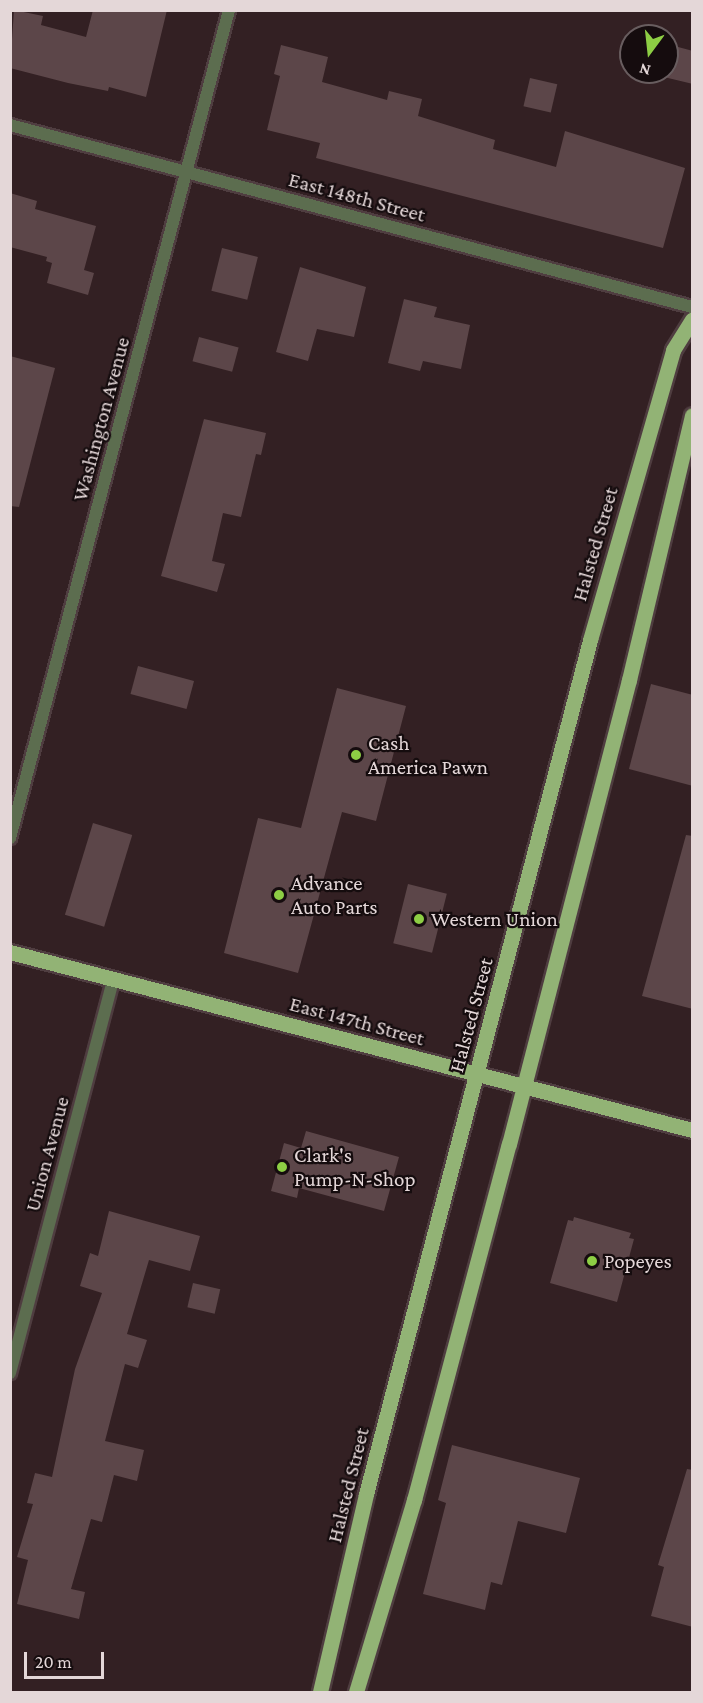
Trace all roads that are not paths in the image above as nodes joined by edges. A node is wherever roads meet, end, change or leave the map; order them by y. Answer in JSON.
{"nodes":[{"id":1,"x":229,"y":10,"type":"edge"},
{"id":2,"x":10,"y":125,"type":"edge"},
{"id":3,"x":187,"y":172,"type":"junction"},
{"id":4,"x":693,"y":307,"type":"edge"},
{"id":5,"x":693,"y":320,"type":"edge"},
{"id":6,"x":693,"y":415,"type":"edge"},
{"id":7,"x":10,"y":838,"type":"edge"},
{"id":8,"x":10,"y":952,"type":"edge"},
{"id":9,"x":113,"y":979,"type":"junction"},
{"id":10,"x":478,"y":1074,"type":"junction"},
{"id":11,"x":524,"y":1086,"type":"junction"},
{"id":12,"x":693,"y":1130,"type":"edge"},
{"id":13,"x":10,"y":1373,"type":"edge"},
{"id":14,"x":320,"y":1692,"type":"edge"},
{"id":15,"x":356,"y":1692,"type":"edge"}],
"edges":[{"from":1,"to":3,"type":"street","name":"Washington Avenue"},
{"from":2,"to":3,"type":"street","name":"East 148th Street"},
{"from":3,"to":4,"type":"street","name":"East 148th Street"},
{"from":3,"to":7,"type":"street","name":"Washington Avenue"},
{"from":5,"to":10,"type":"main road","name":"Halsted Street"},
{"from":6,"to":11,"type":"main road"},
{"from":8,"to":9,"type":"main road","name":"East 147th Street"},
{"from":9,"to":10,"type":"main road","name":"East 147th Street"},
{"from":9,"to":13,"type":"street","name":"Union Avenue"},
{"from":10,"to":11,"type":"main road","name":"East 147th Street"},
{"from":10,"to":14,"type":"main road","name":"Halsted Street"},
{"from":11,"to":12,"type":"main road","name":"East 147th Street"},
{"from":11,"to":15,"type":"main road"}]}
